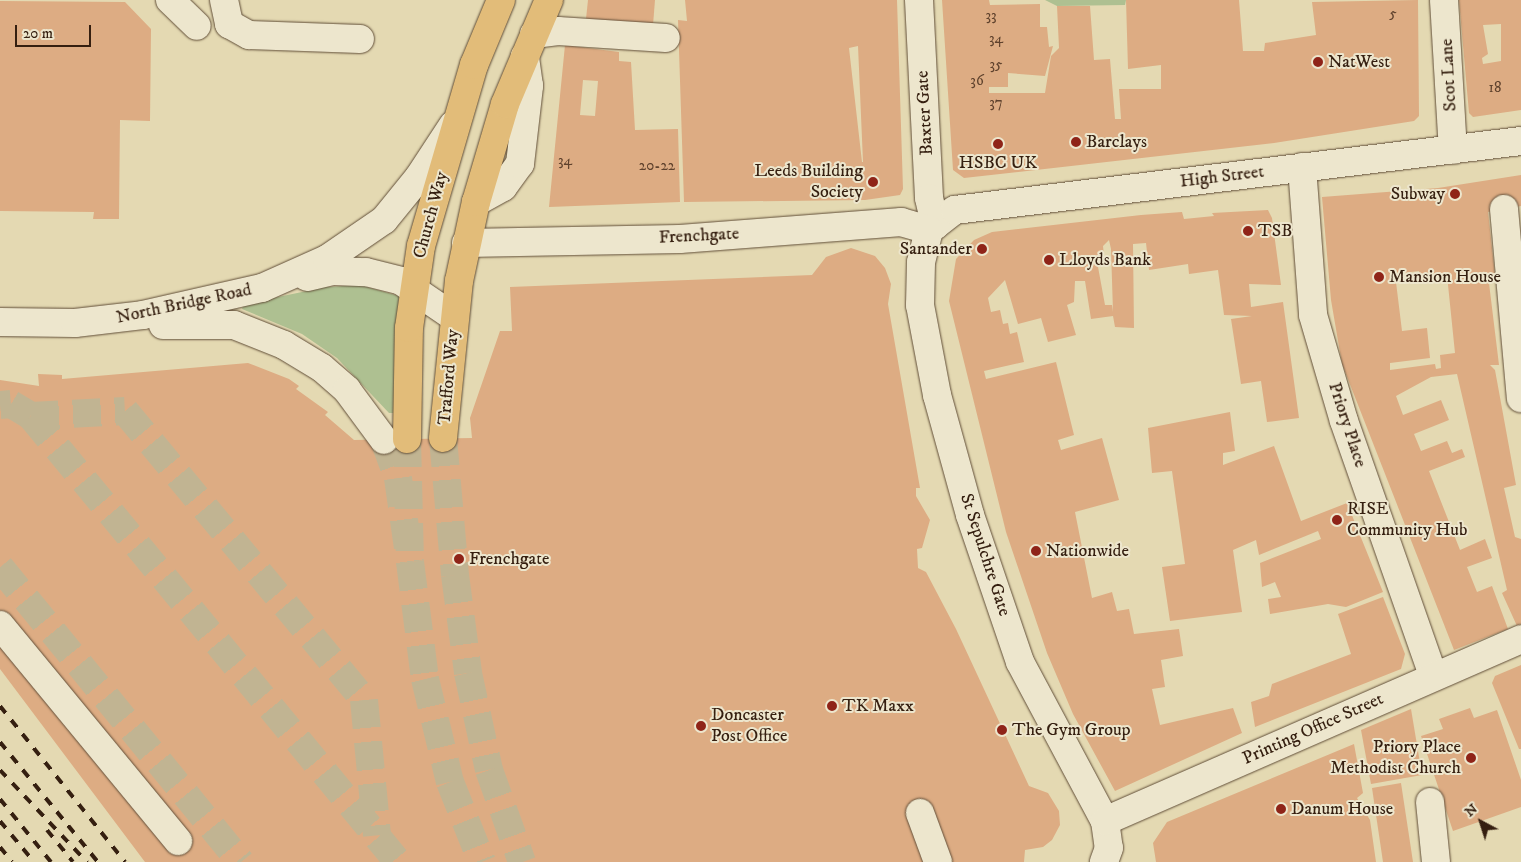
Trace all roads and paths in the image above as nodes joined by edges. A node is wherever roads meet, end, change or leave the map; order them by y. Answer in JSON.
{"nodes":[{"id":1,"x":170,"y":0,"type":"edge"},
{"id":2,"x":482,"y":0,"type":"edge"},
{"id":3,"x":501,"y":0,"type":"edge"},
{"id":4,"x":549,"y":0,"type":"edge"},
{"id":5,"x":919,"y":0,"type":"edge"},
{"id":6,"x":1444,"y":0,"type":"edge"},
{"id":7,"x":207,"y":9,"type":"edge"},
{"id":8,"x":666,"y":38,"type":"dead end"},
{"id":9,"x":360,"y":39,"type":"dead end"},
{"id":10,"x":529,"y":45,"type":"junction"},
{"id":11,"x":474,"y":65,"type":"junction"},
{"id":12,"x":466,"y":100,"type":"junction"},
{"id":13,"x":1521,"y":141,"type":"edge"},
{"id":14,"x":1453,"y":150,"type":"junction"},
{"id":15,"x":1302,"y":167,"type":"junction"},
{"id":16,"x":1504,"y":209,"type":"dead end"},
{"id":17,"x":932,"y":227,"type":"junction"},
{"id":18,"x":466,"y":243,"type":"junction"},
{"id":19,"x":262,"y":288,"type":"junction"},
{"id":20,"x":414,"y":288,"type":"junction"},
{"id":21,"x":454,"y":316,"type":"junction"},
{"id":22,"x":178,"y":317,"type":"junction"},
{"id":23,"x":0,"y":322,"type":"edge"},
{"id":24,"x":0,"y":332,"type":"edge"},
{"id":25,"x":1521,"y":398,"type":"edge"},
{"id":26,"x":443,"y":438,"type":"tunnel mouth"},
{"id":27,"x":396,"y":439,"type":"joint"},
{"id":28,"x":0,"y":616,"type":"edge"},
{"id":29,"x":0,"y":626,"type":"edge"},
{"id":30,"x":1521,"y":639,"type":"edge"},
{"id":31,"x":1433,"y":675,"type":"junction"},
{"id":32,"x":1430,"y":802,"type":"dead end"},
{"id":33,"x":920,"y":813,"type":"dead end"},
{"id":34,"x":1105,"y":822,"type":"junction"},
{"id":35,"x":938,"y":862,"type":"edge"},
{"id":36,"x":1104,"y":862,"type":"edge"},
{"id":37,"x":1436,"y":862,"type":"edge"}],
"edges":[{"from":1,"to":7,"type":"street"},
{"from":2,"to":11,"type":"highway"},
{"from":3,"to":11,"type":"highway","name":"Church Way"},
{"from":4,"to":10,"type":"highway"},
{"from":5,"to":17,"type":"street","name":"Baxter Gate"},
{"from":6,"to":14,"type":"street","name":"Scot Lane"},
{"from":7,"to":9,"type":"street"},
{"from":8,"to":10,"type":"street"},
{"from":10,"to":18,"type":"highway"},
{"from":11,"to":12,"type":"highway","name":"Church Way"},
{"from":12,"to":19,"type":"street","name":"North Bridge Road"},
{"from":12,"to":20,"type":"highway","name":"Church Way"},
{"from":13,"to":14,"type":"street","name":"High Street"},
{"from":14,"to":15,"type":"street","name":"High Street"},
{"from":15,"to":17,"type":"street","name":"High Street"},
{"from":15,"to":31,"type":"street","name":"Priory Place"},
{"from":16,"to":25,"type":"street"},
{"from":17,"to":18,"type":"street","name":"Frenchgate"},
{"from":17,"to":34,"type":"street","name":"St Sepulchre Gate"},
{"from":18,"to":21,"type":"highway"},
{"from":19,"to":20,"type":"street"},
{"from":19,"to":22,"type":"street","name":"North Bridge Road"},
{"from":20,"to":21,"type":"street"},
{"from":20,"to":27,"type":"highway","name":"Church Way"},
{"from":21,"to":26,"type":"highway","name":"Trafford Way"},
{"from":22,"to":23,"type":"street","name":"North Bridge Road"},
{"from":22,"to":24,"type":"street","name":"North Bridge Road"},
{"from":22,"to":27,"type":"street","name":"North Bridge Road"},
{"from":28,"to":29,"type":"street"},
{"from":30,"to":31,"type":"street","name":"Printing Office Street"},
{"from":31,"to":34,"type":"street","name":"Printing Office Street"},
{"from":32,"to":37,"type":"street"},
{"from":33,"to":35,"type":"street"},
{"from":34,"to":36,"type":"street","name":"St Sepulchre Gate"}]}
